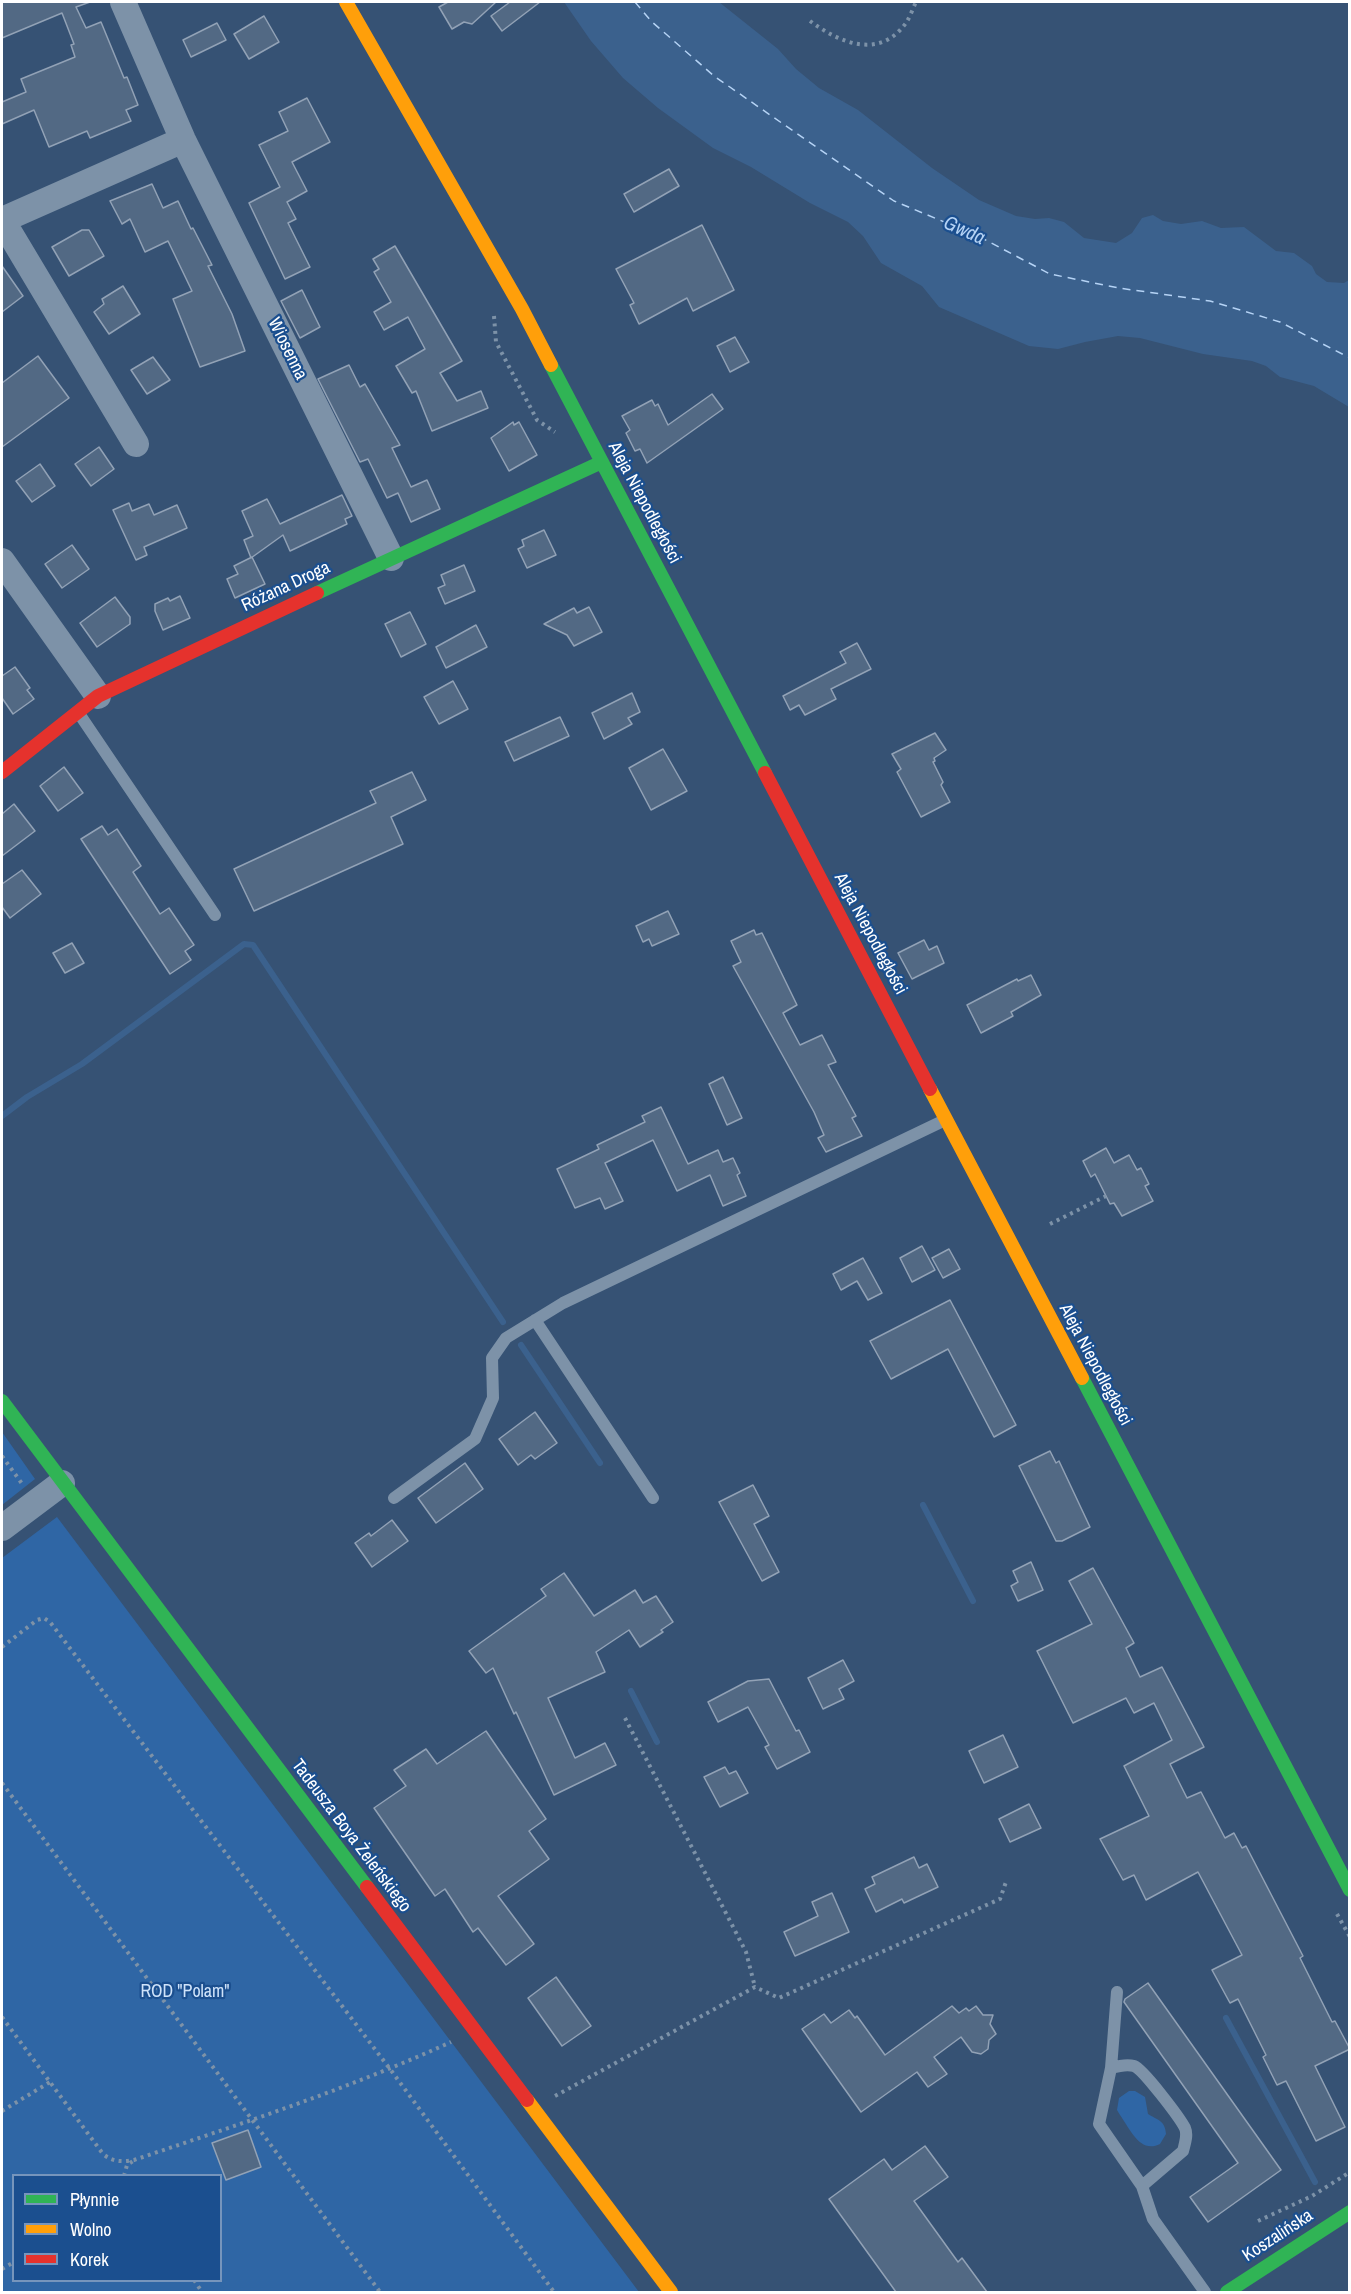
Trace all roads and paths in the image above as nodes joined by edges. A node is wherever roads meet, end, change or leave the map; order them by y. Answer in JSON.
{"nodes":[{"id":1,"x":123,"y":2,"type":"edge"},
{"id":2,"x":346,"y":2,"type":"edge"},
{"id":3,"x":916,"y":2,"type":"edge"},
{"id":4,"x":810,"y":21,"type":"dead end"},
{"id":5,"x":183,"y":140,"type":"junction"},
{"id":6,"x":2,"y":220,"type":"edge"},
{"id":7,"x":135,"y":444,"type":"dead end"},
{"id":8,"x":602,"y":462,"type":"junction"},
{"id":9,"x":391,"y":558,"type":"junction"},
{"id":10,"x":2,"y":561,"type":"edge"},
{"id":11,"x":98,"y":696,"type":"junction"},
{"id":12,"x":79,"y":713,"type":"junction"},
{"id":13,"x":2,"y":772,"type":"edge"},
{"id":14,"x":215,"y":915,"type":"dead end"},
{"id":15,"x":946,"y":1119,"type":"junction"},
{"id":16,"x":1106,"y":1196,"type":"dead end"},
{"id":17,"x":1050,"y":1224,"type":"dead end"},
{"id":18,"x":535,"y":1320,"type":"junction"},
{"id":19,"x":2,"y":1401,"type":"edge"},
{"id":20,"x":2,"y":1456,"type":"edge"},
{"id":21,"x":62,"y":1483,"type":"junction"},
{"id":22,"x":25,"y":1487,"type":"dead end"},
{"id":23,"x":394,"y":1498,"type":"dead end"},
{"id":24,"x":653,"y":1498,"type":"dead end"},
{"id":25,"x":2,"y":1528,"type":"edge"},
{"id":26,"x":2,"y":1647,"type":"edge"},
{"id":27,"x":625,"y":1718,"type":"dead end"},
{"id":28,"x":2,"y":1783,"type":"edge"},
{"id":29,"x":1007,"y":1879,"type":"dead end"},
{"id":30,"x":1350,"y":1890,"type":"edge"},
{"id":31,"x":756,"y":1987,"type":"junction"},
{"id":32,"x":1117,"y":1992,"type":"dead end"},
{"id":33,"x":2,"y":2017,"type":"edge"},
{"id":34,"x":452,"y":2041,"type":"dead end"},
{"id":35,"x":1111,"y":2068,"type":"junction"},
{"id":36,"x":390,"y":2069,"type":"junction"},
{"id":37,"x":50,"y":2082,"type":"junction"},
{"id":38,"x":534,"y":2108,"type":"junction"},
{"id":39,"x":2,"y":2111,"type":"edge"},
{"id":40,"x":252,"y":2120,"type":"junction"},
{"id":41,"x":134,"y":2160,"type":"junction"},
{"id":42,"x":1350,"y":2172,"type":"edge"},
{"id":43,"x":124,"y":2174,"type":"edge"},
{"id":44,"x":1142,"y":2186,"type":"junction"},
{"id":45,"x":1350,"y":2212,"type":"edge"},
{"id":46,"x":1258,"y":2221,"type":"dead end"},
{"id":47,"x":380,"y":2292,"type":"edge"},
{"id":48,"x":554,"y":2292,"type":"edge"},
{"id":49,"x":670,"y":2292,"type":"edge"},
{"id":50,"x":1205,"y":2292,"type":"edge"},
{"id":51,"x":1227,"y":2292,"type":"edge"}],
"edges":[{"from":1,"to":5,"type":"street","name":"Wiosenna"},
{"from":2,"to":8,"type":"street","name":"Aleja Niepodległości"},
{"from":3,"to":4,"type":"path"},
{"from":5,"to":6,"type":"street"},
{"from":5,"to":9,"type":"street","name":"Wiosenna"},
{"from":6,"to":7,"type":"street"},
{"from":8,"to":9,"type":"street","name":"Różana Droga"},
{"from":8,"to":15,"type":"street","name":"Aleja Niepodległości"},
{"from":9,"to":11,"type":"street","name":"Różana Droga"},
{"from":10,"to":11,"type":"street"},
{"from":11,"to":12,"type":"street","name":"Różana Droga"},
{"from":12,"to":13,"type":"street","name":"Różana Droga"},
{"from":12,"to":14,"type":"lane"},
{"from":15,"to":18,"type":"lane"},
{"from":15,"to":30,"type":"street","name":"Aleja Niepodległości"},
{"from":16,"to":17,"type":"path"},
{"from":18,"to":23,"type":"lane"},
{"from":18,"to":24,"type":"lane"},
{"from":19,"to":21,"type":"street","name":"Tadeusza Boya Żeleńskiego"},
{"from":20,"to":22,"type":"path"},
{"from":21,"to":25,"type":"street"},
{"from":21,"to":38,"type":"street","name":"Tadeusza Boya Żeleńskiego"},
{"from":26,"to":36,"type":"path"},
{"from":27,"to":31,"type":"path"},
{"from":28,"to":40,"type":"path"},
{"from":29,"to":31,"type":"path"},
{"from":31,"to":38,"type":"path"},
{"from":32,"to":35,"type":"lane"},
{"from":33,"to":37,"type":"path"},
{"from":34,"to":36,"type":"path"},
{"from":35,"to":44,"type":"lane"},
{"from":35,"to":44,"type":"lane"},
{"from":36,"to":40,"type":"path"},
{"from":36,"to":48,"type":"path"},
{"from":37,"to":39,"type":"path"},
{"from":37,"to":41,"type":"path"},
{"from":38,"to":49,"type":"street","name":"Tadeusza Boya Żeleńskiego"},
{"from":40,"to":41,"type":"path"},
{"from":40,"to":47,"type":"path"},
{"from":41,"to":43,"type":"path"},
{"from":42,"to":46,"type":"path"},
{"from":44,"to":50,"type":"lane"},
{"from":45,"to":51,"type":"street","name":"Koszalińska"}]}
